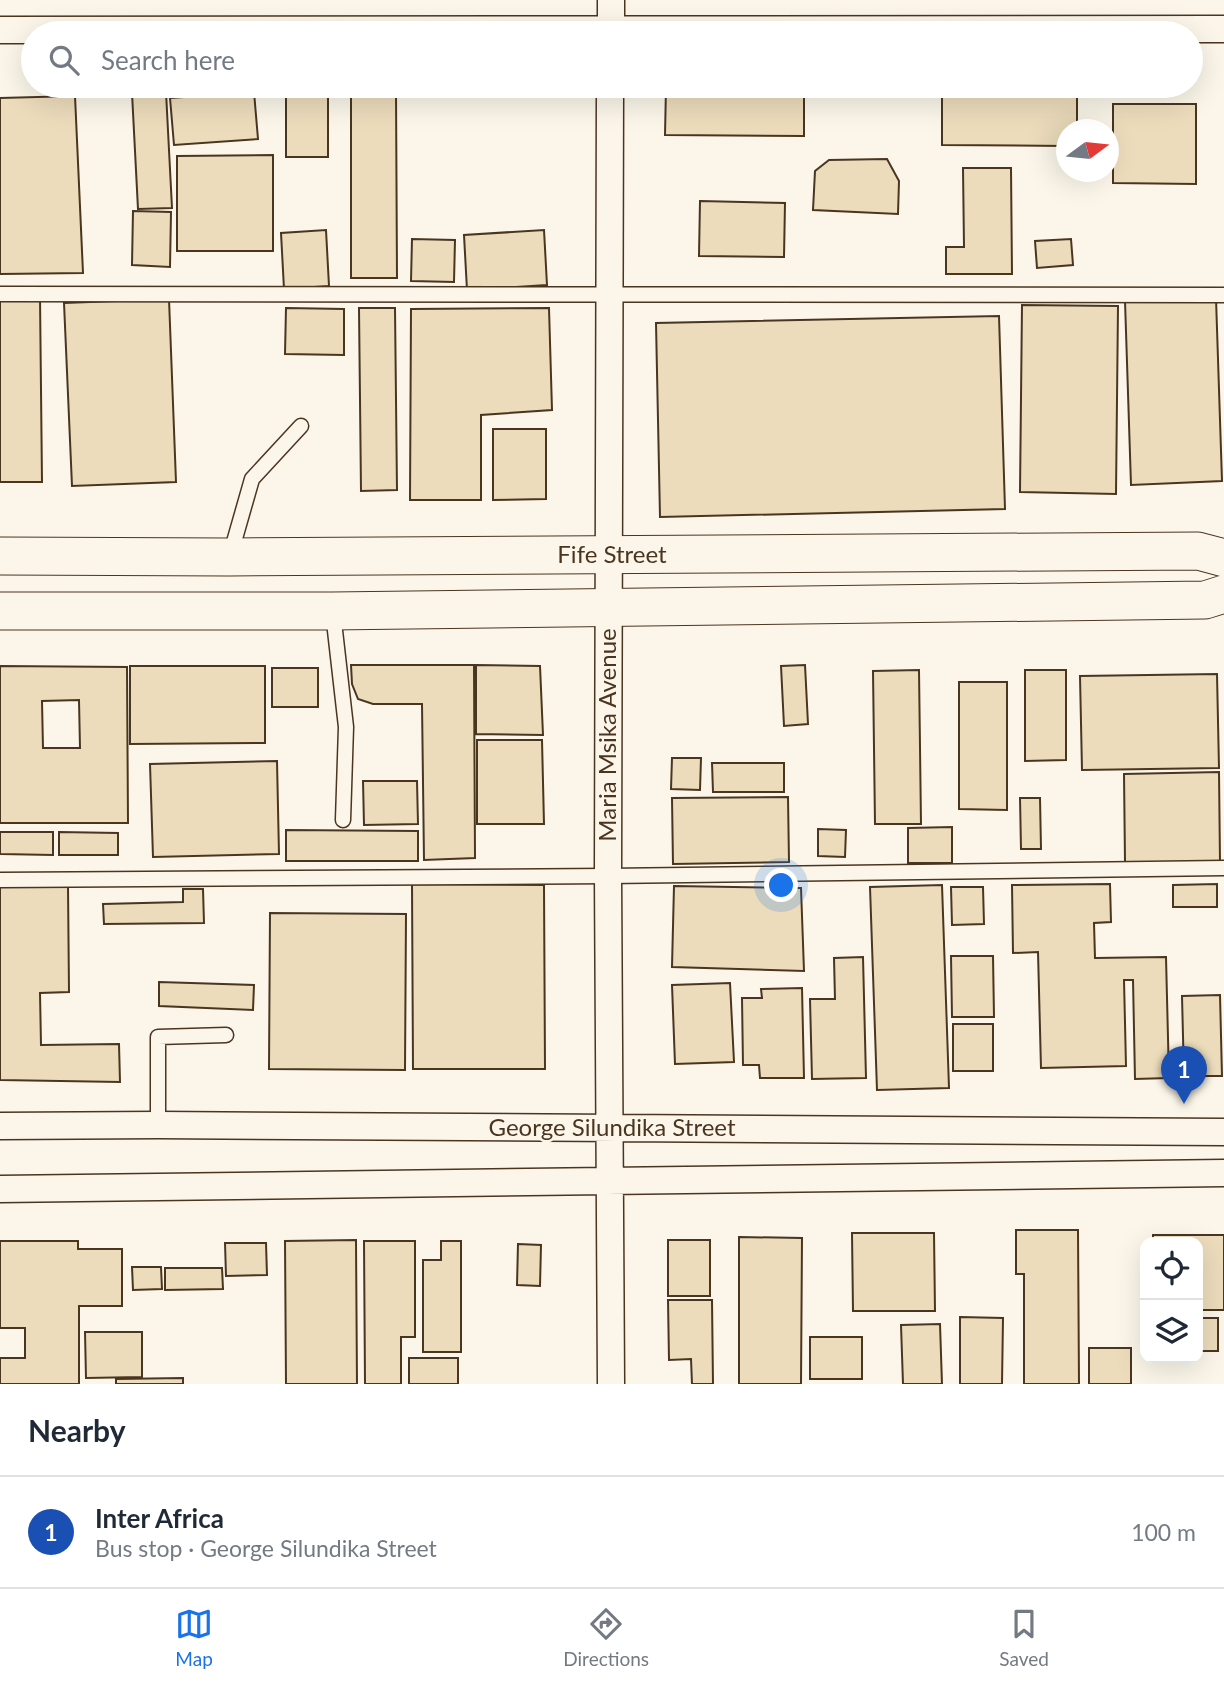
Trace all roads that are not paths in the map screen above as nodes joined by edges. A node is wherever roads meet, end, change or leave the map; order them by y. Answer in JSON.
{"nodes":[{"id":1,"x":611,"y":0,"type":"edge"},
{"id":2,"x":611,"y":21,"type":"edge"},
{"id":3,"x":1203,"y":29,"type":"edge"},
{"id":4,"x":1224,"y":29,"type":"edge"},
{"id":5,"x":0,"y":30,"type":"edge"},
{"id":6,"x":21,"y":30,"type":"edge"},
{"id":7,"x":610,"y":98,"type":"edge"},
{"id":8,"x":0,"y":294,"type":"edge"},
{"id":9,"x":609,"y":295,"type":"junction"},
{"id":10,"x":1224,"y":295,"type":"edge"},
{"id":11,"x":301,"y":426,"type":"dead end"},
{"id":12,"x":609,"y":555,"type":"junction"},
{"id":13,"x":0,"y":556,"type":"edge"},
{"id":14,"x":229,"y":557,"type":"junction"},
{"id":15,"x":1224,"y":558,"type":"edge"},
{"id":16,"x":1224,"y":594,"type":"edge"},
{"id":17,"x":608,"y":607,"type":"junction"},
{"id":18,"x":0,"y":611,"type":"edge"},
{"id":19,"x":332,"y":611,"type":"junction"},
{"id":20,"x":343,"y":820,"type":"dead end"},
{"id":21,"x":1224,"y":868,"type":"edge"},
{"id":22,"x":608,"y":876,"type":"junction"},
{"id":23,"x":0,"y":880,"type":"edge"},
{"id":24,"x":226,"y":1035,"type":"dead end"},
{"id":25,"x":158,"y":1125,"type":"junction"},
{"id":26,"x":0,"y":1126,"type":"edge"},
{"id":27,"x":610,"y":1128,"type":"junction"},
{"id":28,"x":1224,"y":1132,"type":"edge"},
{"id":29,"x":1224,"y":1173,"type":"edge"},
{"id":30,"x":610,"y":1181,"type":"junction"},
{"id":31,"x":0,"y":1189,"type":"edge"},
{"id":32,"x":611,"y":1384,"type":"edge"}],
"edges":[{"from":1,"to":2,"type":"street"},
{"from":3,"to":4,"type":"street"},
{"from":5,"to":6,"type":"street"},
{"from":7,"to":9,"type":"street","name":"Maria Msika Avenue"},
{"from":8,"to":9,"type":"lane"},
{"from":9,"to":10,"type":"lane"},
{"from":9,"to":12,"type":"street","name":"Maria Msika Avenue"},
{"from":11,"to":14,"type":"lane"},
{"from":12,"to":14,"type":"street","name":"Fife Street"},
{"from":12,"to":15,"type":"street","name":"Fife Street"},
{"from":12,"to":17,"type":"street","name":"Maria Msika Avenue"},
{"from":13,"to":14,"type":"street","name":"Fife Street"},
{"from":16,"to":17,"type":"street"},
{"from":17,"to":19,"type":"street"},
{"from":17,"to":22,"type":"street","name":"Maria Msika Avenue"},
{"from":18,"to":19,"type":"street"},
{"from":19,"to":20,"type":"lane"},
{"from":21,"to":22,"type":"lane"},
{"from":22,"to":23,"type":"lane"},
{"from":22,"to":27,"type":"street","name":"Maria Msika Avenue"},
{"from":24,"to":25,"type":"lane"},
{"from":25,"to":26,"type":"street","name":"George Silundika Street"},
{"from":25,"to":27,"type":"street","name":"George Silundika Street"},
{"from":27,"to":28,"type":"street","name":"George Silundika Street"},
{"from":27,"to":30,"type":"street","name":"Maria Msika Avenue"},
{"from":29,"to":30,"type":"street"},
{"from":30,"to":31,"type":"street"},
{"from":30,"to":32,"type":"street","name":"Maria Msika Avenue"}]}
